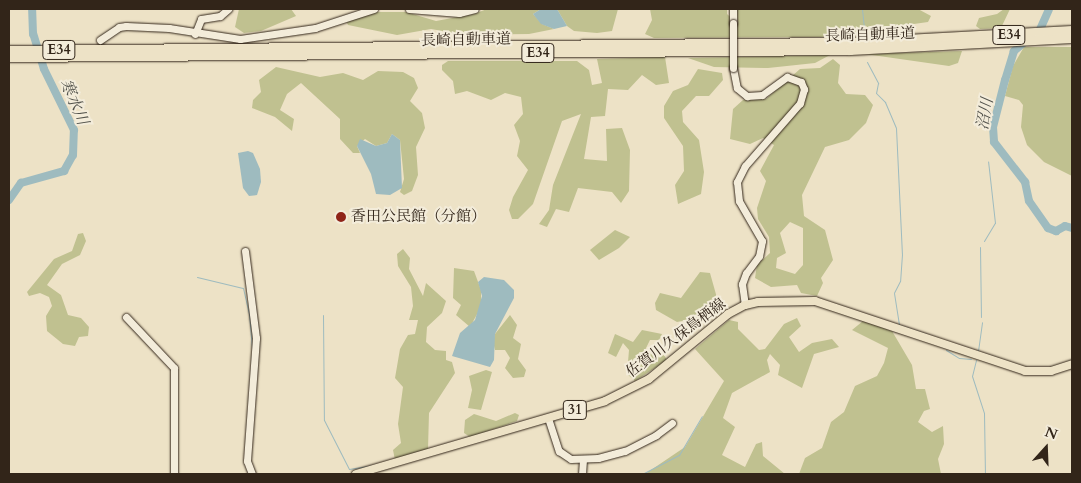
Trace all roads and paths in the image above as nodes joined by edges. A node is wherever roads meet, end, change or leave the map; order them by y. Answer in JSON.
{"nodes":[{"id":1,"x":228,"y":9,"type":"edge"},
{"id":2,"x":374,"y":9,"type":"edge"},
{"id":3,"x":409,"y":9,"type":"edge"},
{"id":4,"x":475,"y":9,"type":"edge"},
{"id":5,"x":733,"y":9,"type":"edge"},
{"id":6,"x":1072,"y":30,"type":"edge"},
{"id":7,"x":195,"y":34,"type":"junction"},
{"id":8,"x":1055,"y":36,"type":"junction"},
{"id":9,"x":1072,"y":38,"type":"edge"},
{"id":10,"x":100,"y":40,"type":"dead end"},
{"id":11,"x":9,"y":50,"type":"edge"},
{"id":12,"x":110,"y":53,"type":"junction"},
{"id":13,"x":9,"y":57,"type":"edge"},
{"id":14,"x":245,"y":251,"type":"dead end"},
{"id":15,"x":745,"y":305,"type":"junction"},
{"id":16,"x":126,"y":317,"type":"dead end"},
{"id":17,"x":1072,"y":364,"type":"edge"},
{"id":18,"x":548,"y":418,"type":"junction"},
{"id":19,"x":672,"y":423,"type":"dead end"},
{"id":20,"x":583,"y":459,"type":"junction"},
{"id":21,"x":174,"y":474,"type":"edge"},
{"id":22,"x":252,"y":474,"type":"edge"},
{"id":23,"x":356,"y":474,"type":"edge"},
{"id":24,"x":582,"y":474,"type":"edge"}],
"edges":[{"from":1,"to":7,"type":"street"},
{"from":2,"to":7,"type":"street"},
{"from":3,"to":4,"type":"street"},
{"from":5,"to":15,"type":"street","bridge":true},
{"from":6,"to":8,"type":"highway","name":"長崎自動車道","number":"E34"},
{"from":7,"to":10,"type":"street"},
{"from":8,"to":9,"type":"highway","name":"長崎自動車道","number":"E34"},
{"from":8,"to":12,"type":"highway","name":"長崎自動車道","number":"E34"},
{"from":11,"to":12,"type":"highway","name":"長崎自動車道","number":"E34"},
{"from":12,"to":13,"type":"highway","name":"長崎自動車道","number":"E34"},
{"from":14,"to":22,"type":"street"},
{"from":15,"to":17,"type":"main road","name":"佐賀川久保鳥栖線","number":"31"},
{"from":15,"to":18,"type":"main road","name":"佐賀川久保鳥栖線","number":"31"},
{"from":16,"to":21,"type":"street"},
{"from":18,"to":20,"type":"street"},
{"from":18,"to":23,"type":"main road","name":"佐賀川久保鳥栖線","number":"31"},
{"from":19,"to":20,"type":"street"},
{"from":20,"to":24,"type":"street"}]}
